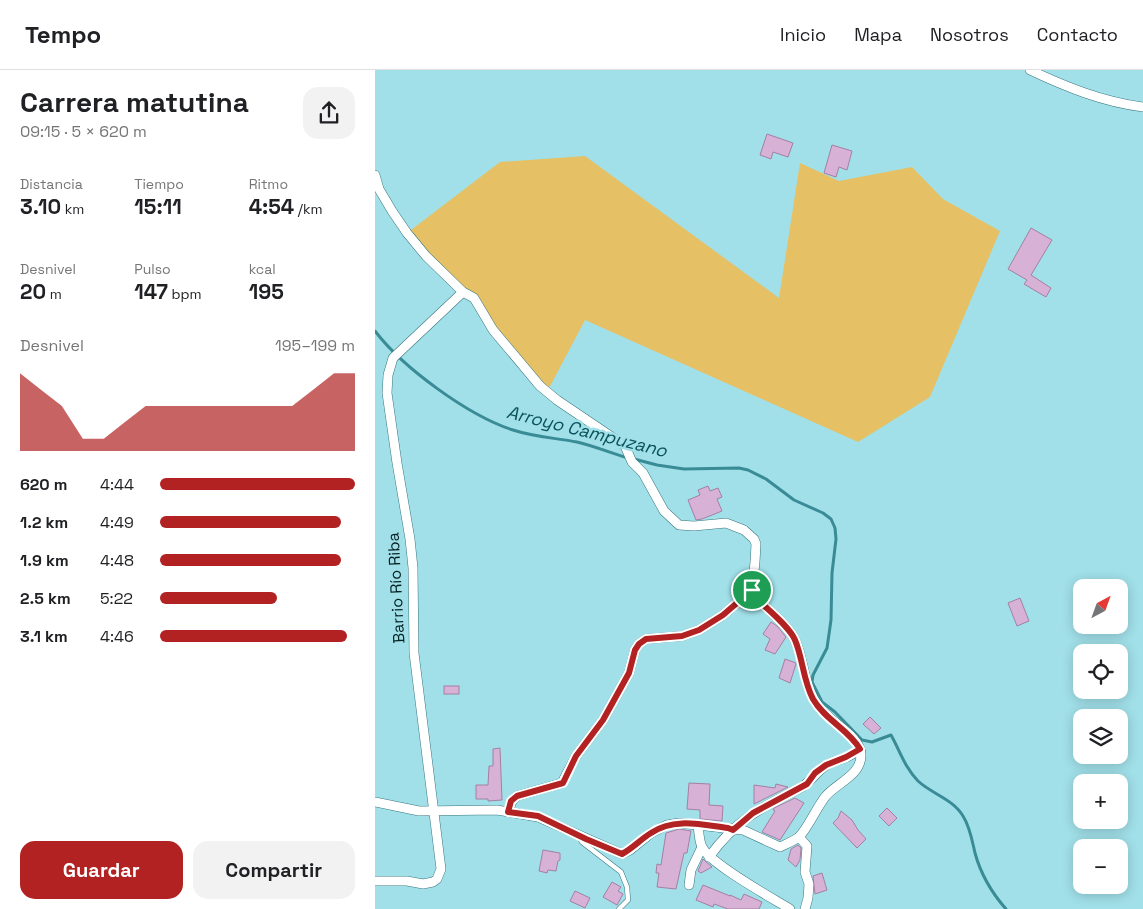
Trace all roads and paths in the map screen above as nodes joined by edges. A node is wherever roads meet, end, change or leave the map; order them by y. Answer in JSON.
{"nodes":[{"id":1,"x":1030,"y":70,"type":"edge"},
{"id":2,"x":1143,"y":107,"type":"edge"},
{"id":3,"x":375,"y":175,"type":"edge"},
{"id":4,"x":463,"y":292,"type":"junction"},
{"id":5,"x":752,"y":590,"type":"junction"},
{"id":6,"x":860,"y":749,"type":"junction"},
{"id":7,"x":375,"y":802,"type":"edge"},
{"id":8,"x":435,"y":810,"type":"junction"},
{"id":9,"x":508,"y":812,"type":"junction"},
{"id":10,"x":698,"y":825,"type":"junction"},
{"id":11,"x":733,"y":830,"type":"junction"},
{"id":12,"x":579,"y":835,"type":"junction"},
{"id":13,"x":799,"y":837,"type":"junction"},
{"id":14,"x":702,"y":847,"type":"junction"},
{"id":15,"x":709,"y":857,"type":"junction"},
{"id":16,"x":375,"y":881,"type":"edge"},
{"id":17,"x":689,"y":884,"type":"dead end"},
{"id":18,"x":619,"y":909,"type":"edge"},
{"id":19,"x":790,"y":909,"type":"edge"},
{"id":20,"x":805,"y":909,"type":"edge"}],
"edges":[{"from":1,"to":2,"type":"street"},
{"from":3,"to":4,"type":"street"},
{"from":4,"to":5,"type":"street"},
{"from":4,"to":8,"type":"street","name":"Barrio Río Riba"},
{"from":5,"to":6,"type":"street"},
{"from":5,"to":9,"type":"street"},
{"from":6,"to":11,"type":"street"},
{"from":6,"to":13,"type":"street"},
{"from":7,"to":8,"type":"street"},
{"from":8,"to":9,"type":"street"},
{"from":8,"to":16,"type":"street","name":"Barrio Río Riba"},
{"from":9,"to":12,"type":"street"},
{"from":10,"to":11,"type":"street"},
{"from":10,"to":12,"type":"street"},
{"from":10,"to":14,"type":"street"},
{"from":11,"to":13,"type":"street"},
{"from":11,"to":15,"type":"street"},
{"from":12,"to":18,"type":"lane"},
{"from":13,"to":20,"type":"street"},
{"from":14,"to":15,"type":"street"},
{"from":14,"to":17,"type":"street"},
{"from":15,"to":19,"type":"street"}]}
